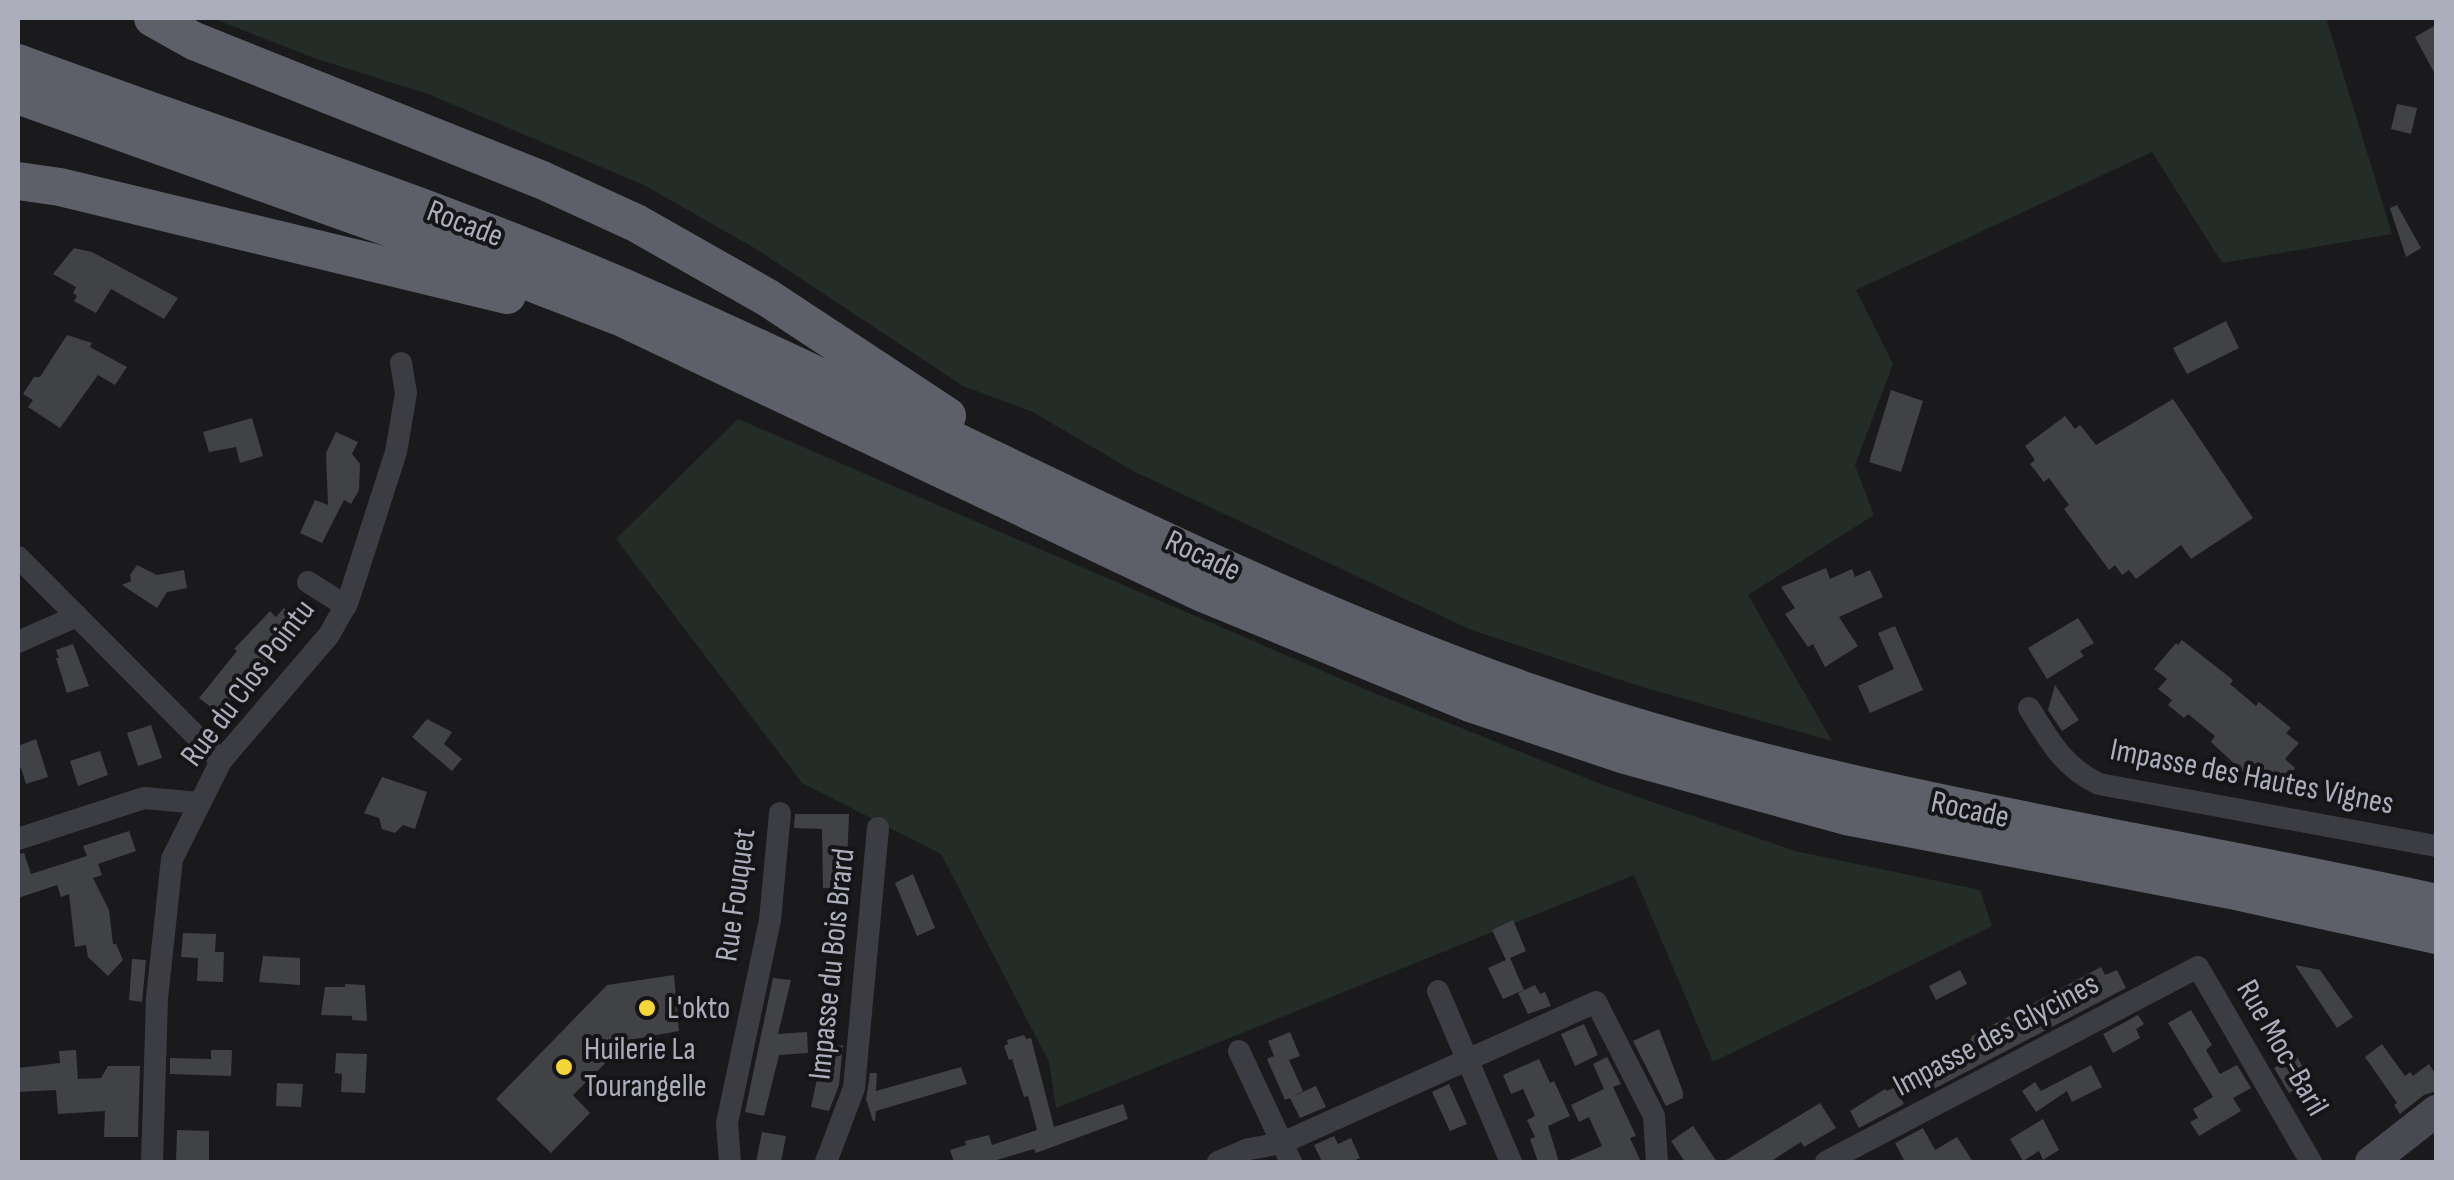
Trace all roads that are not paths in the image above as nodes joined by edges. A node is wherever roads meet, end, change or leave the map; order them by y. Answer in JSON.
{"nodes":[{"id":1,"x":153,"y":18,"type":"edge"},
{"id":2,"x":18,"y":64,"type":"edge"},
{"id":3,"x":18,"y":95,"type":"edge"},
{"id":4,"x":18,"y":181,"type":"edge"},
{"id":5,"x":622,"y":318,"type":"junction"},
{"id":6,"x":402,"y":363,"type":"dead end"},
{"id":7,"x":1044,"y":482,"type":"junction"},
{"id":8,"x":18,"y":557,"type":"edge"},
{"id":9,"x":308,"y":582,"type":"dead end"},
{"id":10,"x":346,"y":606,"type":"junction"},
{"id":11,"x":77,"y":616,"type":"junction"},
{"id":12,"x":18,"y":642,"type":"edge"},
{"id":13,"x":2029,"y":708,"type":"dead end"},
{"id":14,"x":221,"y":761,"type":"junction"},
{"id":15,"x":200,"y":803,"type":"junction"},
{"id":16,"x":780,"y":813,"type":"dead end"},
{"id":17,"x":878,"y":828,"type":"dead end"},
{"id":18,"x":18,"y":838,"type":"edge"},
{"id":19,"x":2436,"y":846,"type":"edge"},
{"id":20,"x":2436,"y":903,"type":"edge"},
{"id":21,"x":2436,"y":935,"type":"edge"},
{"id":22,"x":2198,"y":966,"type":"joint"},
{"id":23,"x":1438,"y":991,"type":"dead end"},
{"id":24,"x":1238,"y":1052,"type":"dead end"},
{"id":25,"x":1467,"y":1058,"type":"junction"},
{"id":26,"x":2436,"y":1111,"type":"edge"},
{"id":27,"x":1287,"y":1153,"type":"edge"},
{"id":28,"x":152,"y":1162,"type":"edge"},
{"id":29,"x":730,"y":1162,"type":"edge"},
{"id":30,"x":826,"y":1162,"type":"edge"},
{"id":31,"x":1218,"y":1162,"type":"edge"},
{"id":32,"x":1510,"y":1162,"type":"edge"},
{"id":33,"x":1657,"y":1162,"type":"edge"},
{"id":34,"x":1826,"y":1162,"type":"edge"},
{"id":35,"x":2311,"y":1162,"type":"edge"},
{"id":36,"x":2371,"y":1162,"type":"edge"}],
"edges":[{"from":1,"to":7,"type":"highway"},
{"from":2,"to":7,"type":"highway","name":"Rocade"},
{"from":3,"to":5,"type":"highway"},
{"from":4,"to":5,"type":"highway"},
{"from":5,"to":21,"type":"highway"},
{"from":6,"to":10,"type":"street","name":"Rue du Clos Pointu"},
{"from":7,"to":20,"type":"highway","name":"Rocade"},
{"from":8,"to":11,"type":"street"},
{"from":9,"to":10,"type":"street"},
{"from":10,"to":14,"type":"street","name":"Rue du Clos Pointu"},
{"from":11,"to":12,"type":"street"},
{"from":11,"to":14,"type":"street"},
{"from":13,"to":19,"type":"street","name":"Impasse des Hautes Vignes"},
{"from":14,"to":15,"type":"street","name":"Rue du Clos Pointu"},
{"from":15,"to":18,"type":"street"},
{"from":15,"to":28,"type":"street","name":"Rue du Clos Pointu"},
{"from":16,"to":29,"type":"street","name":"Rue Fouquet"},
{"from":17,"to":30,"type":"street","name":"Impasse du Bois Brard"},
{"from":22,"to":34,"type":"street","name":"Impasse des Glycines"},
{"from":22,"to":35,"type":"street","name":"Rue Moc-Baril"},
{"from":23,"to":25,"type":"street"},
{"from":24,"to":27,"type":"street"},
{"from":25,"to":27,"type":"street"},
{"from":25,"to":32,"type":"street"},
{"from":25,"to":33,"type":"street"},
{"from":26,"to":36,"type":"main road"},
{"from":27,"to":31,"type":"street"}]}
